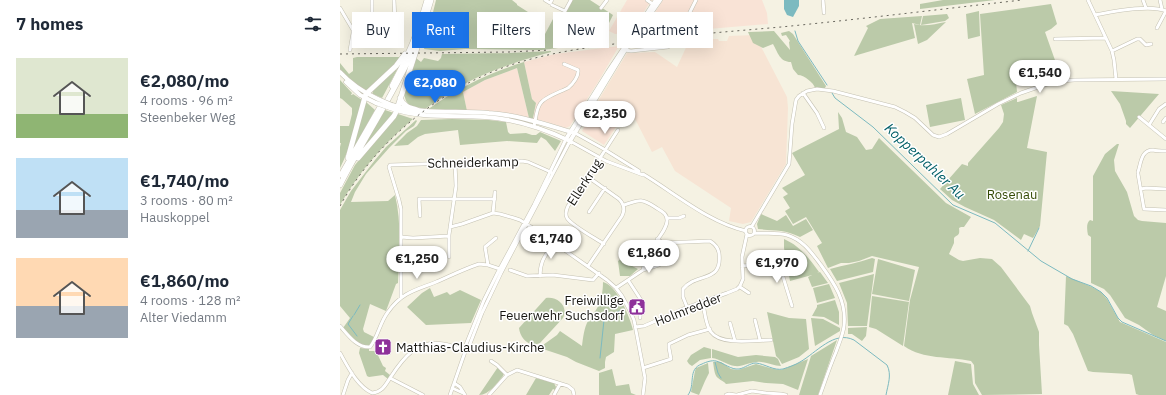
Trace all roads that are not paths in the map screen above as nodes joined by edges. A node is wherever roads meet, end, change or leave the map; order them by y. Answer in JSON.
{"nodes":[{"id":1,"x":372,"y":0,"type":"edge"},
{"id":2,"x":394,"y":0,"type":"edge"},
{"id":3,"x":428,"y":0,"type":"edge"},
{"id":4,"x":431,"y":0,"type":"edge"},
{"id":5,"x":545,"y":0,"type":"edge"},
{"id":6,"x":552,"y":0,"type":"edge"},
{"id":7,"x":571,"y":0,"type":"edge"},
{"id":8,"x":606,"y":0,"type":"edge"},
{"id":9,"x":647,"y":0,"type":"edge"},
{"id":10,"x":656,"y":0,"type":"edge"},
{"id":11,"x":660,"y":0,"type":"edge"},
{"id":12,"x":696,"y":0,"type":"edge"},
{"id":13,"x":823,"y":0,"type":"edge"},
{"id":14,"x":1088,"y":0,"type":"edge"},
{"id":15,"x":1143,"y":0,"type":"edge"},
{"id":16,"x":1160,"y":0,"type":"edge"},
{"id":17,"x":552,"y":4,"type":"dead end"},
{"id":18,"x":654,"y":5,"type":"junction"},
{"id":19,"x":340,"y":8,"type":"edge"},
{"id":20,"x":601,"y":8,"type":"dead end"},
{"id":21,"x":1146,"y":8,"type":"junction"},
{"id":22,"x":1165,"y":10,"type":"edge"},
{"id":23,"x":372,"y":12,"type":"edge"},
{"id":24,"x":394,"y":12,"type":"edge"},
{"id":25,"x":424,"y":12,"type":"edge"},
{"id":26,"x":427,"y":12,"type":"edge"},
{"id":27,"x":690,"y":12,"type":"edge"},
{"id":28,"x":824,"y":13,"type":"dead end"},
{"id":29,"x":1095,"y":15,"type":"junction"},
{"id":30,"x":352,"y":27,"type":"edge"},
{"id":31,"x":1157,"y":28,"type":"dead end"},
{"id":32,"x":1106,"y":38,"type":"junction"},
{"id":33,"x":1054,"y":39,"type":"dead end"},
{"id":34,"x":352,"y":40,"type":"edge"},
{"id":35,"x":412,"y":43,"type":"joint"},
{"id":36,"x":1151,"y":44,"type":"dead end"},
{"id":37,"x":414,"y":48,"type":"edge"},
{"id":38,"x":417,"y":48,"type":"edge"},
{"id":39,"x":668,"y":48,"type":"dead end"},
{"id":40,"x":624,"y":49,"type":"junction"},
{"id":41,"x":350,"y":50,"type":"dead end"},
{"id":42,"x":1112,"y":51,"type":"junction"},
{"id":43,"x":564,"y":64,"type":"dead end"},
{"id":44,"x":340,"y":72,"type":"edge"},
{"id":45,"x":340,"y":76,"type":"edge"},
{"id":46,"x":1166,"y":79,"type":"edge"},
{"id":47,"x":1116,"y":80,"type":"junction"},
{"id":48,"x":803,"y":93,"type":"junction"},
{"id":49,"x":366,"y":95,"type":"junction"},
{"id":50,"x":400,"y":98,"type":"junction"},
{"id":51,"x":1166,"y":104,"type":"edge"},
{"id":52,"x":394,"y":107,"type":"junction"},
{"id":53,"x":417,"y":110,"type":"junction"},
{"id":54,"x":474,"y":114,"type":"junction"},
{"id":55,"x":1139,"y":117,"type":"dead end"},
{"id":56,"x":1166,"y":118,"type":"edge"},
{"id":57,"x":1163,"y":122,"type":"dead end"},
{"id":58,"x":535,"y":124,"type":"junction"},
{"id":59,"x":1148,"y":125,"type":"junction"},
{"id":60,"x":824,"y":128,"type":"dead end"},
{"id":61,"x":618,"y":130,"type":"dead end"},
{"id":62,"x":573,"y":133,"type":"junction"},
{"id":63,"x":1166,"y":139,"type":"edge"},
{"id":64,"x":568,"y":140,"type":"junction"},
{"id":65,"x":605,"y":150,"type":"junction"},
{"id":66,"x":1166,"y":151,"type":"edge"},
{"id":67,"x":600,"y":158,"type":"junction"},
{"id":68,"x":455,"y":162,"type":"junction"},
{"id":69,"x":345,"y":172,"type":"junction"},
{"id":70,"x":552,"y":172,"type":"junction"},
{"id":71,"x":644,"y":174,"type":"junction"},
{"id":72,"x":588,"y":177,"type":"junction"},
{"id":73,"x":340,"y":178,"type":"edge"},
{"id":74,"x":340,"y":186,"type":"edge"},
{"id":75,"x":605,"y":188,"type":"junction"},
{"id":76,"x":1141,"y":189,"type":"junction"},
{"id":77,"x":1166,"y":189,"type":"edge"},
{"id":78,"x":495,"y":192,"type":"dead end"},
{"id":79,"x":454,"y":198,"type":"junction"},
{"id":80,"x":495,"y":199,"type":"junction"},
{"id":81,"x":624,"y":205,"type":"junction"},
{"id":82,"x":1166,"y":210,"type":"edge"},
{"id":83,"x":588,"y":212,"type":"dead end"},
{"id":84,"x":494,"y":213,"type":"junction"},
{"id":85,"x":420,"y":216,"type":"dead end"},
{"id":86,"x":684,"y":216,"type":"dead end"},
{"id":87,"x":667,"y":218,"type":"junction"},
{"id":88,"x":525,"y":223,"type":"junction"},
{"id":89,"x":450,"y":227,"type":"junction"},
{"id":90,"x":754,"y":230,"type":"junction"},
{"id":91,"x":747,"y":232,"type":"junction"},
{"id":92,"x":449,"y":236,"type":"junction"},
{"id":93,"x":401,"y":237,"type":"junction"},
{"id":94,"x":496,"y":238,"type":"dead end"},
{"id":95,"x":657,"y":239,"type":"junction"},
{"id":96,"x":554,"y":242,"type":"junction"},
{"id":97,"x":604,"y":244,"type":"junction"},
{"id":98,"x":424,"y":257,"type":"dead end"},
{"id":99,"x":449,"y":257,"type":"dead end"},
{"id":100,"x":401,"y":258,"type":"junction"},
{"id":101,"x":488,"y":265,"type":"junction"},
{"id":102,"x":659,"y":265,"type":"dead end"},
{"id":103,"x":588,"y":266,"type":"junction"},
{"id":104,"x":742,"y":266,"type":"junction"},
{"id":105,"x":501,"y":270,"type":"junction"},
{"id":106,"x":510,"y":270,"type":"dead end"},
{"id":107,"x":643,"y":270,"type":"junction"},
{"id":108,"x":599,"y":273,"type":"junction"},
{"id":109,"x":540,"y":276,"type":"junction"},
{"id":110,"x":628,"y":280,"type":"junction"},
{"id":111,"x":740,"y":287,"type":"junction"},
{"id":112,"x":616,"y":288,"type":"junction"},
{"id":113,"x":749,"y":293,"type":"dead end"},
{"id":114,"x":401,"y":298,"type":"junction"},
{"id":115,"x":703,"y":302,"type":"junction"},
{"id":116,"x":792,"y":306,"type":"dead end"},
{"id":117,"x":687,"y":308,"type":"junction"},
{"id":118,"x":640,"y":318,"type":"dead end"},
{"id":119,"x":755,"y":320,"type":"dead end"},
{"id":120,"x":730,"y":323,"type":"dead end"},
{"id":121,"x":340,"y":326,"type":"edge"},
{"id":122,"x":635,"y":327,"type":"junction"},
{"id":123,"x":710,"y":329,"type":"junction"},
{"id":124,"x":760,"y":340,"type":"junction"},
{"id":125,"x":771,"y":340,"type":"dead end"},
{"id":126,"x":735,"y":341,"type":"junction"},
{"id":127,"x":465,"y":351,"type":"junction"},
{"id":128,"x":340,"y":354,"type":"edge"},
{"id":129,"x":490,"y":360,"type":"dead end"},
{"id":130,"x":643,"y":368,"type":"junction"},
{"id":131,"x":352,"y":373,"type":"junction"},
{"id":132,"x":507,"y":375,"type":"junction"},
{"id":133,"x":390,"y":378,"type":"junction"},
{"id":134,"x":454,"y":383,"type":"junction"},
{"id":135,"x":560,"y":384,"type":"junction"},
{"id":136,"x":452,"y":388,"type":"junction"},
{"id":137,"x":751,"y":393,"type":"edge"},
{"id":138,"x":372,"y":394,"type":"edge"},
{"id":139,"x":421,"y":394,"type":"edge"},
{"id":140,"x":465,"y":394,"type":"edge"},
{"id":141,"x":778,"y":394,"type":"edge"},
{"id":142,"x":343,"y":395,"type":"edge"},
{"id":143,"x":450,"y":395,"type":"edge"},
{"id":144,"x":490,"y":395,"type":"edge"},
{"id":145,"x":554,"y":395,"type":"edge"},
{"id":146,"x":574,"y":395,"type":"edge"},
{"id":147,"x":643,"y":395,"type":"edge"},
{"id":148,"x":726,"y":395,"type":"edge"},
{"id":149,"x":737,"y":395,"type":"edge"},
{"id":150,"x":786,"y":395,"type":"edge"},
{"id":151,"x":820,"y":395,"type":"edge"}],
"edges":[{"from":1,"to":23,"type":"street"},
{"from":2,"to":24,"type":"street"},
{"from":3,"to":25,"type":"highway"},
{"from":4,"to":26,"type":"highway"},
{"from":5,"to":6,"type":"street"},
{"from":7,"to":17,"type":"street"},
{"from":8,"to":20,"type":"street"},
{"from":9,"to":18,"type":"street"},
{"from":10,"to":18,"type":"main road"},
{"from":11,"to":18,"type":"main road"},
{"from":12,"to":27,"type":"street"},
{"from":13,"to":28,"type":"street"},
{"from":14,"to":29,"type":"street"},
{"from":15,"to":21,"type":"street"},
{"from":16,"to":22,"type":"street"},
{"from":18,"to":40,"type":"main road"},
{"from":19,"to":30,"type":"street"},
{"from":21,"to":22,"type":"street"},
{"from":21,"to":29,"type":"street"},
{"from":22,"to":31,"type":"street"},
{"from":29,"to":32,"type":"street"},
{"from":32,"to":33,"type":"street"},
{"from":32,"to":42,"type":"street"},
{"from":34,"to":41,"type":"street"},
{"from":35,"to":49,"type":"highway"},
{"from":35,"to":69,"type":"highway"},
{"from":36,"to":42,"type":"street"},
{"from":37,"to":69,"type":"highway"},
{"from":38,"to":50,"type":"highway"},
{"from":39,"to":40,"type":"street"},
{"from":40,"to":62,"type":"main road"},
{"from":42,"to":47,"type":"street"},
{"from":43,"to":58,"type":"street"},
{"from":44,"to":49,"type":"main road"},
{"from":45,"to":49,"type":"main road"},
{"from":46,"to":47,"type":"street"},
{"from":47,"to":48,"type":"street"},
{"from":48,"to":60,"type":"street"},
{"from":48,"to":90,"type":"street"},
{"from":49,"to":52,"type":"main road","bridge":true},
{"from":49,"to":69,"type":"highway"},
{"from":50,"to":52,"type":"highway"},
{"from":50,"to":53,"type":"highway"},
{"from":51,"to":59,"type":"street"},
{"from":52,"to":53,"type":"main road"},
{"from":52,"to":54,"type":"main road"},
{"from":52,"to":69,"type":"highway"},
{"from":53,"to":54,"type":"main road"},
{"from":54,"to":58,"type":"main road"},
{"from":55,"to":59,"type":"street"},
{"from":56,"to":57,"type":"street"},
{"from":58,"to":62,"type":"main road"},
{"from":58,"to":64,"type":"main road"},
{"from":59,"to":63,"type":"street"},
{"from":61,"to":65,"type":"street","name":"Ellerkrug"},
{"from":62,"to":64,"type":"main road"},
{"from":62,"to":65,"type":"street"},
{"from":64,"to":67,"type":"street"},
{"from":64,"to":70,"type":"street"},
{"from":65,"to":67,"type":"street","name":"Ellerkrug"},
{"from":65,"to":71,"type":"street"},
{"from":66,"to":76,"type":"street"},
{"from":67,"to":71,"type":"street"},
{"from":67,"to":72,"type":"street","name":"Ellerkrug"},
{"from":68,"to":70,"type":"street","name":"Schneiderkamp"},
{"from":68,"to":79,"type":"street"},
{"from":68,"to":93,"type":"street","name":"Schneiderkamp"},
{"from":69,"to":73,"type":"highway"},
{"from":69,"to":74,"type":"highway"},
{"from":70,"to":88,"type":"street"},
{"from":71,"to":91,"type":"street"},
{"from":72,"to":75,"type":"street"},
{"from":72,"to":97,"type":"street","name":"Ellerkrug"},
{"from":75,"to":81,"type":"street"},
{"from":75,"to":83,"type":"street"},
{"from":76,"to":77,"type":"street"},
{"from":76,"to":82,"type":"street"},
{"from":78,"to":80,"type":"street"},
{"from":79,"to":80,"type":"street"},
{"from":79,"to":85,"type":"street"},
{"from":79,"to":89,"type":"street"},
{"from":80,"to":84,"type":"street"},
{"from":81,"to":87,"type":"street"},
{"from":81,"to":97,"type":"street"},
{"from":84,"to":88,"type":"street"},
{"from":84,"to":89,"type":"street"},
{"from":86,"to":87,"type":"street"},
{"from":87,"to":95,"type":"street"},
{"from":88,"to":96,"type":"street"},
{"from":88,"to":105,"type":"street"},
{"from":89,"to":92,"type":"street"},
{"from":90,"to":91,"type":"street"},
{"from":90,"to":91,"type":"street"},
{"from":90,"to":151,"type":"street"},
{"from":91,"to":104,"type":"street"},
{"from":92,"to":93,"type":"street"},
{"from":92,"to":99,"type":"street"},
{"from":93,"to":100,"type":"street"},
{"from":94,"to":101,"type":"street"},
{"from":95,"to":107,"type":"street"},
{"from":95,"to":117,"type":"street"},
{"from":96,"to":103,"type":"street"},
{"from":96,"to":109,"type":"street"},
{"from":97,"to":103,"type":"street"},
{"from":98,"to":100,"type":"street"},
{"from":100,"to":114,"type":"street"},
{"from":101,"to":105,"type":"street"},
{"from":101,"to":114,"type":"street"},
{"from":102,"to":107,"type":"street"},
{"from":103,"to":108,"type":"street"},
{"from":104,"to":111,"type":"street"},
{"from":104,"to":116,"type":"street"},
{"from":105,"to":127,"type":"street"},
{"from":106,"to":109,"type":"street"},
{"from":107,"to":110,"type":"street"},
{"from":108,"to":109,"type":"street"},
{"from":108,"to":112,"type":"street"},
{"from":110,"to":112,"type":"street"},
{"from":110,"to":118,"type":"street"},
{"from":111,"to":113,"type":"street"},
{"from":111,"to":115,"type":"street","name":"Holmredder"},
{"from":112,"to":122,"type":"street"},
{"from":114,"to":121,"type":"street"},
{"from":115,"to":117,"type":"street","name":"Holmredder"},
{"from":115,"to":123,"type":"street"},
{"from":117,"to":122,"type":"street","name":"Holmredder"},
{"from":119,"to":124,"type":"street"},
{"from":120,"to":126,"type":"street"},
{"from":122,"to":130,"type":"street"},
{"from":123,"to":126,"type":"street"},
{"from":123,"to":130,"type":"street"},
{"from":124,"to":125,"type":"street"},
{"from":124,"to":126,"type":"street"},
{"from":127,"to":133,"type":"street"},
{"from":127,"to":134,"type":"street"},
{"from":128,"to":131,"type":"street"},
{"from":129,"to":132,"type":"street"},
{"from":130,"to":147,"type":"street"},
{"from":131,"to":138,"type":"street"},
{"from":131,"to":142,"type":"street"},
{"from":132,"to":135,"type":"street"},
{"from":132,"to":144,"type":"street"},
{"from":133,"to":138,"type":"street"},
{"from":133,"to":139,"type":"street"},
{"from":134,"to":136,"type":"street"},
{"from":134,"to":140,"type":"street"},
{"from":135,"to":145,"type":"street"},
{"from":135,"to":146,"type":"street"},
{"from":136,"to":140,"type":"street"},
{"from":136,"to":143,"type":"street"},
{"from":137,"to":141,"type":"street"},
{"from":137,"to":149,"type":"street"},
{"from":141,"to":150,"type":"street"},
{"from":148,"to":149,"type":"street"}]}
